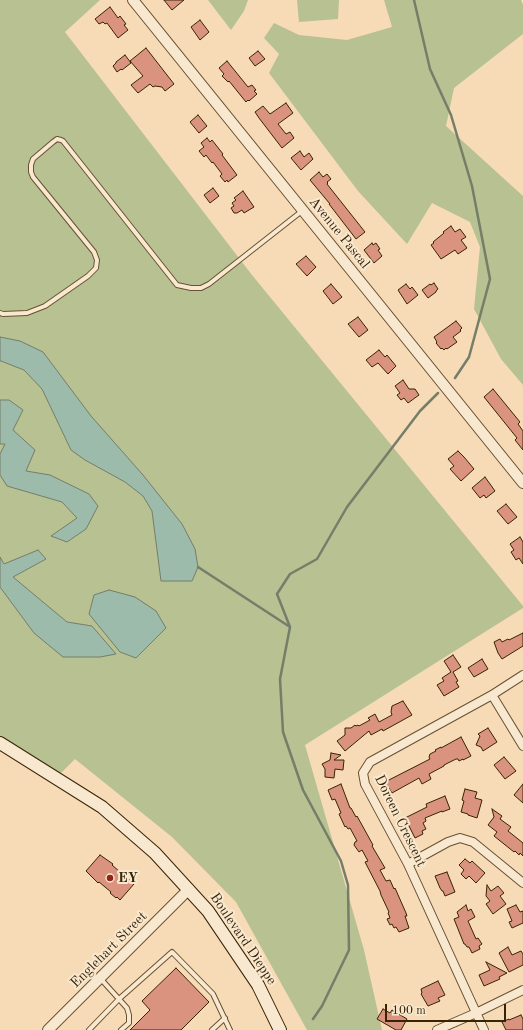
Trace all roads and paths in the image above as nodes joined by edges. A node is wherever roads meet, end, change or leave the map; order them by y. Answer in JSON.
{"nodes":[{"id":1,"x":133,"y":0,"type":"edge"},
{"id":2,"x":303,"y":210,"type":"junction"},
{"id":3,"x":0,"y":313,"type":"edge"},
{"id":4,"x":523,"y":483,"type":"edge"},
{"id":5,"x":523,"y":675,"type":"edge"},
{"id":6,"x":492,"y":694,"type":"junction"},
{"id":7,"x":0,"y":743,"type":"edge"},
{"id":8,"x":523,"y":746,"type":"edge"},
{"id":9,"x":408,"y":864,"type":"junction"},
{"id":10,"x":523,"y":884,"type":"edge"},
{"id":11,"x":189,"y":889,"type":"junction"},
{"id":12,"x":100,"y":978,"type":"junction"},
{"id":13,"x":523,"y":990,"type":"edge"},
{"id":14,"x":119,"y":999,"type":"junction"},
{"id":15,"x":476,"y":1013,"type":"junction"},
{"id":16,"x":225,"y":1018,"type":"junction"},
{"id":17,"x":48,"y":1030,"type":"edge"},
{"id":18,"x":89,"y":1030,"type":"edge"},
{"id":19,"x":121,"y":1030,"type":"edge"},
{"id":20,"x":212,"y":1030,"type":"edge"},
{"id":21,"x":230,"y":1030,"type":"edge"},
{"id":22,"x":280,"y":1030,"type":"edge"},
{"id":23,"x":437,"y":1030,"type":"edge"},
{"id":24,"x":484,"y":1030,"type":"edge"}],
"edges":[{"from":1,"to":2,"type":"street","name":"Avenue Pascal"},
{"from":2,"to":3,"type":"lane"},
{"from":2,"to":4,"type":"street","name":"Avenue Pascal"},
{"from":5,"to":6,"type":"street","name":"Doreen Crescent"},
{"from":6,"to":8,"type":"street"},
{"from":6,"to":9,"type":"street","name":"Doreen Crescent"},
{"from":7,"to":11,"type":"main road","name":"Boulevard Dieppe"},
{"from":9,"to":10,"type":"street"},
{"from":9,"to":15,"type":"street","name":"Doreen Crescent"},
{"from":11,"to":12,"type":"street","name":"Englehart Street"},
{"from":11,"to":22,"type":"main road","name":"Boulevard Dieppe"},
{"from":12,"to":14,"type":"lane"},
{"from":12,"to":17,"type":"street","name":"Englehart Street"},
{"from":13,"to":15,"type":"street"},
{"from":14,"to":16,"type":"lane"},
{"from":14,"to":18,"type":"lane"},
{"from":14,"to":19,"type":"lane"},
{"from":15,"to":23,"type":"street"},
{"from":15,"to":24,"type":"street","name":"Doreen Crescent"},
{"from":16,"to":20,"type":"lane"},
{"from":16,"to":21,"type":"lane"}]}
